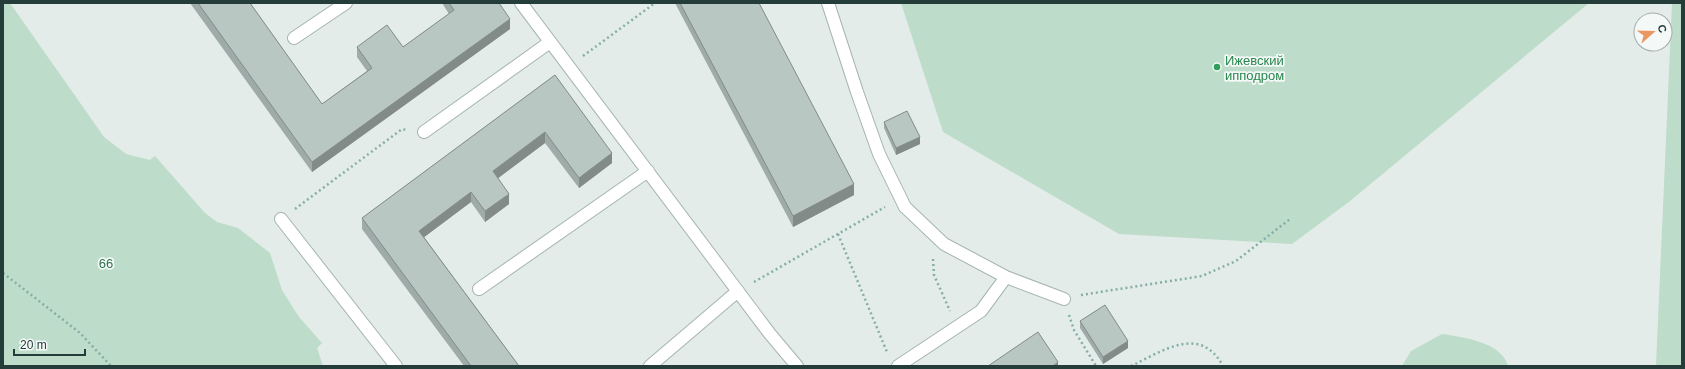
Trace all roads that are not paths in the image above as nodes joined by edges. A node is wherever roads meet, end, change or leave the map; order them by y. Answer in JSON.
{"nodes":[{"id":1,"x":346,"y":3,"type":"edge"},
{"id":2,"x":521,"y":3,"type":"edge"},
{"id":3,"x":828,"y":3,"type":"edge"},
{"id":4,"x":294,"y":38,"type":"dead end"},
{"id":5,"x":550,"y":42,"type":"junction"},
{"id":6,"x":424,"y":132,"type":"road end"},
{"id":7,"x":648,"y":171,"type":"junction"},
{"id":8,"x":281,"y":219,"type":"road end"},
{"id":9,"x":1006,"y":277,"type":"junction"},
{"id":10,"x":479,"y":289,"type":"dead end"},
{"id":11,"x":738,"y":291,"type":"junction"},
{"id":12,"x":1064,"y":299,"type":"road end"},
{"id":13,"x":894,"y":362,"type":"edge"},
{"id":14,"x":396,"y":366,"type":"edge"},
{"id":15,"x":650,"y":366,"type":"edge"},
{"id":16,"x":797,"y":366,"type":"edge"}],
"edges":[{"from":1,"to":4,"type":"lane"},
{"from":2,"to":5,"type":"lane"},
{"from":3,"to":9,"type":"lane"},
{"from":5,"to":6,"type":"lane"},
{"from":5,"to":7,"type":"lane"},
{"from":7,"to":10,"type":"lane"},
{"from":7,"to":11,"type":"lane"},
{"from":8,"to":14,"type":"lane"},
{"from":9,"to":12,"type":"lane"},
{"from":9,"to":13,"type":"lane"},
{"from":11,"to":15,"type":"lane"},
{"from":11,"to":16,"type":"lane"}]}
